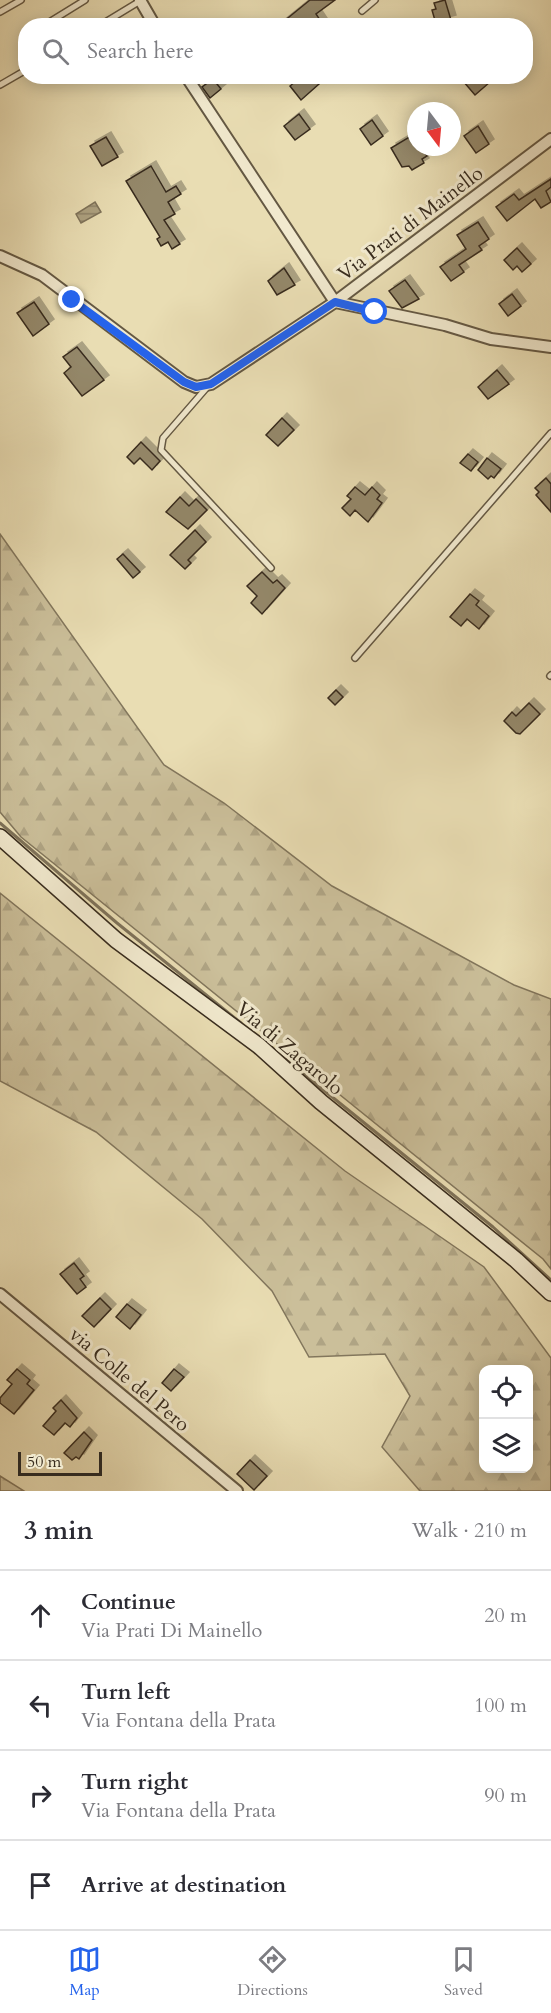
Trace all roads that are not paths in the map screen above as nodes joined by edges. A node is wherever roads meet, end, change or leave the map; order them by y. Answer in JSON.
{"nodes":[{"id":1,"x":21,"y":0,"type":"edge"},
{"id":2,"x":85,"y":0,"type":"edge"},
{"id":3,"x":140,"y":0,"type":"edge"},
{"id":4,"x":375,"y":0,"type":"edge"},
{"id":5,"x":362,"y":11,"type":"dead end"},
{"id":6,"x":0,"y":12,"type":"edge"},
{"id":7,"x":56,"y":18,"type":"edge"},
{"id":8,"x":112,"y":18,"type":"edge"},
{"id":9,"x":150,"y":18,"type":"edge"},
{"id":10,"x":18,"y":75,"type":"edge"},
{"id":11,"x":191,"y":84,"type":"edge"},
{"id":12,"x":0,"y":85,"type":"edge"},
{"id":13,"x":551,"y":139,"type":"edge"},
{"id":14,"x":0,"y":256,"type":"edge"},
{"id":15,"x":335,"y":302,"type":"junction"},
{"id":16,"x":551,"y":347,"type":"edge"},
{"id":17,"x":211,"y":384,"type":"junction"},
{"id":18,"x":551,"y":433,"type":"edge"},
{"id":19,"x":271,"y":568,"type":"dead end"},
{"id":20,"x":355,"y":658,"type":"dead end"},
{"id":21,"x":0,"y":837,"type":"edge"},
{"id":22,"x":551,"y":1293,"type":"edge"},
{"id":23,"x":0,"y":1294,"type":"edge"},
{"id":24,"x":237,"y":1491,"type":"edge"}],
"edges":[{"from":1,"to":6,"type":"lane"},
{"from":2,"to":7,"type":"lane"},
{"from":3,"to":8,"type":"lane"},
{"from":3,"to":9,"type":"street"},
{"from":4,"to":5,"type":"lane"},
{"from":10,"to":12,"type":"lane"},
{"from":11,"to":15,"type":"street","name":"Via Prati di Mainello"},
{"from":13,"to":15,"type":"street","name":"Via Prati di Mainello"},
{"from":14,"to":17,"type":"street"},
{"from":15,"to":16,"type":"street","name":"Via Prati di Mainello"},
{"from":15,"to":17,"type":"street"},
{"from":17,"to":19,"type":"lane"},
{"from":18,"to":20,"type":"lane"},
{"from":21,"to":22,"type":"main road","name":"Via di Zagarolo"},
{"from":23,"to":24,"type":"street","name":"via Colle del Pero"}]}
